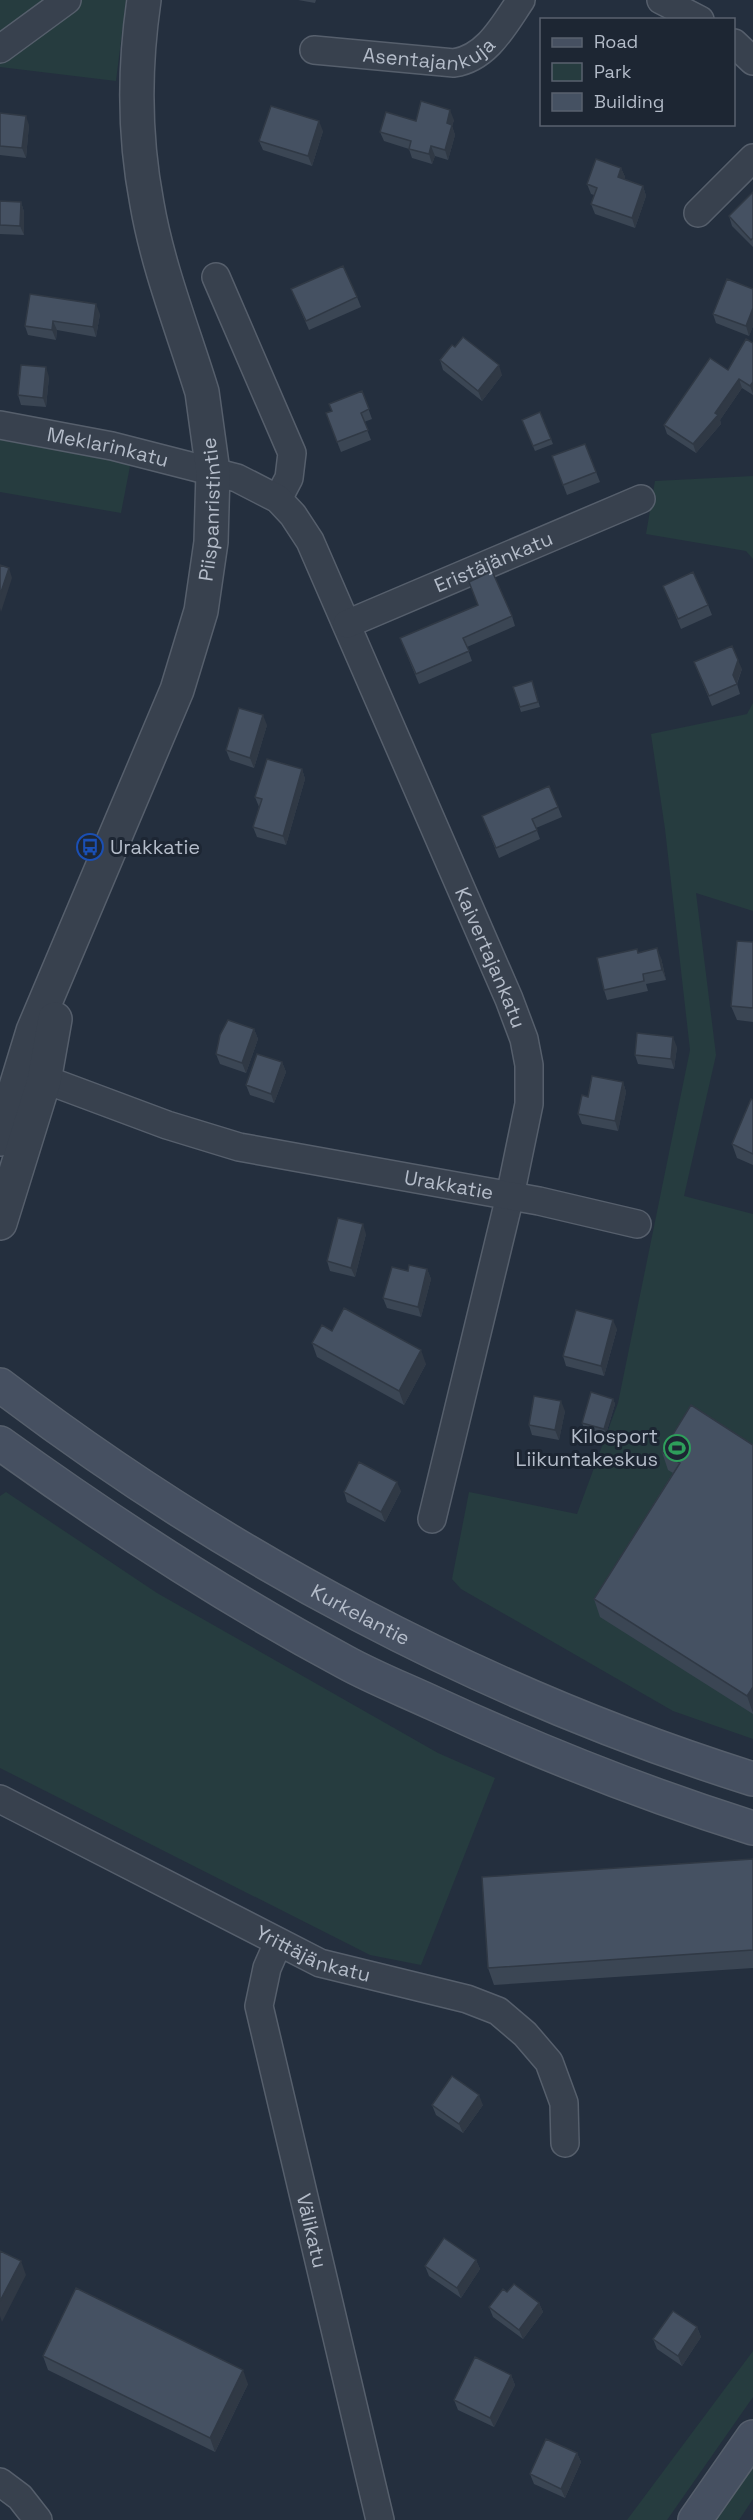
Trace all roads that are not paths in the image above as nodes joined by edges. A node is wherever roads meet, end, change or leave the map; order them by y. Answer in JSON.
{"nodes":[{"id":1,"x":67,"y":0,"type":"edge"},
{"id":2,"x":144,"y":0,"type":"edge"},
{"id":3,"x":521,"y":0,"type":"edge"},
{"id":4,"x":661,"y":0,"type":"edge"},
{"id":5,"x":696,"y":18,"type":"edge"},
{"id":6,"x":735,"y":44,"type":"edge"},
{"id":7,"x":0,"y":49,"type":"edge"},
{"id":8,"x":314,"y":50,"type":"dead end"},
{"id":9,"x":753,"y":61,"type":"edge"},
{"id":10,"x":753,"y":158,"type":"edge"},
{"id":11,"x":698,"y":213,"type":"dead end"},
{"id":12,"x":216,"y":277,"type":"dead end"},
{"id":13,"x":0,"y":425,"type":"edge"},
{"id":14,"x":213,"y":472,"type":"junction"},
{"id":15,"x":278,"y":499,"type":"junction"},
{"id":16,"x":641,"y":499,"type":"dead end"},
{"id":17,"x":347,"y":624,"type":"junction"},
{"id":18,"x":32,"y":1076,"type":"junction"},
{"id":19,"x":0,"y":1139,"type":"edge"},
{"id":20,"x":510,"y":1196,"type":"junction"},
{"id":21,"x":0,"y":1223,"type":"edge"},
{"id":22,"x":637,"y":1224,"type":"dead end"},
{"id":23,"x":0,"y":1385,"type":"edge"},
{"id":24,"x":0,"y":1443,"type":"edge"},
{"id":25,"x":432,"y":1519,"type":"dead end"},
{"id":26,"x":753,"y":1779,"type":"edge"},
{"id":27,"x":0,"y":1799,"type":"edge"},
{"id":28,"x":753,"y":1828,"type":"edge"},
{"id":29,"x":278,"y":1943,"type":"junction"},
{"id":30,"x":565,"y":2143,"type":"dead end"},
{"id":31,"x":753,"y":2437,"type":"edge"},
{"id":32,"x":0,"y":2482,"type":"edge"},
{"id":33,"x":38,"y":2520,"type":"edge"},
{"id":34,"x":380,"y":2520,"type":"edge"},
{"id":35,"x":695,"y":2520,"type":"edge"}],
"edges":[{"from":1,"to":7,"type":"street"},
{"from":2,"to":14,"type":"street","name":"Piispanristintie"},
{"from":3,"to":8,"type":"street","name":"Asentajankuja"},
{"from":4,"to":5,"type":"street"},
{"from":6,"to":9,"type":"street"},
{"from":10,"to":11,"type":"street"},
{"from":12,"to":15,"type":"street"},
{"from":13,"to":14,"type":"street","name":"Meklarinkatu"},
{"from":14,"to":15,"type":"street","name":"Kaivertajankatu"},
{"from":14,"to":18,"type":"street","name":"Piispanristintie"},
{"from":15,"to":17,"type":"street","name":"Kaivertajankatu"},
{"from":16,"to":17,"type":"street","name":"Eristäjänkatu"},
{"from":17,"to":20,"type":"street","name":"Kaivertajankatu"},
{"from":18,"to":19,"type":"street","name":"Piispanristintie"},
{"from":18,"to":20,"type":"street","name":"Urakkatie"},
{"from":18,"to":21,"type":"street","name":"Piispanristintie"},
{"from":20,"to":22,"type":"street","name":"Urakkatie"},
{"from":20,"to":25,"type":"street","name":"Kaivertajankatu"},
{"from":23,"to":26,"type":"main road","name":"Kurkelantie"},
{"from":24,"to":28,"type":"main road"},
{"from":27,"to":29,"type":"street","name":"Yrittäjänkatu"},
{"from":29,"to":30,"type":"street","name":"Yrittäjänkatu"},
{"from":29,"to":34,"type":"street","name":"Välikatu"},
{"from":31,"to":35,"type":"main road"},
{"from":32,"to":33,"type":"street"}]}
